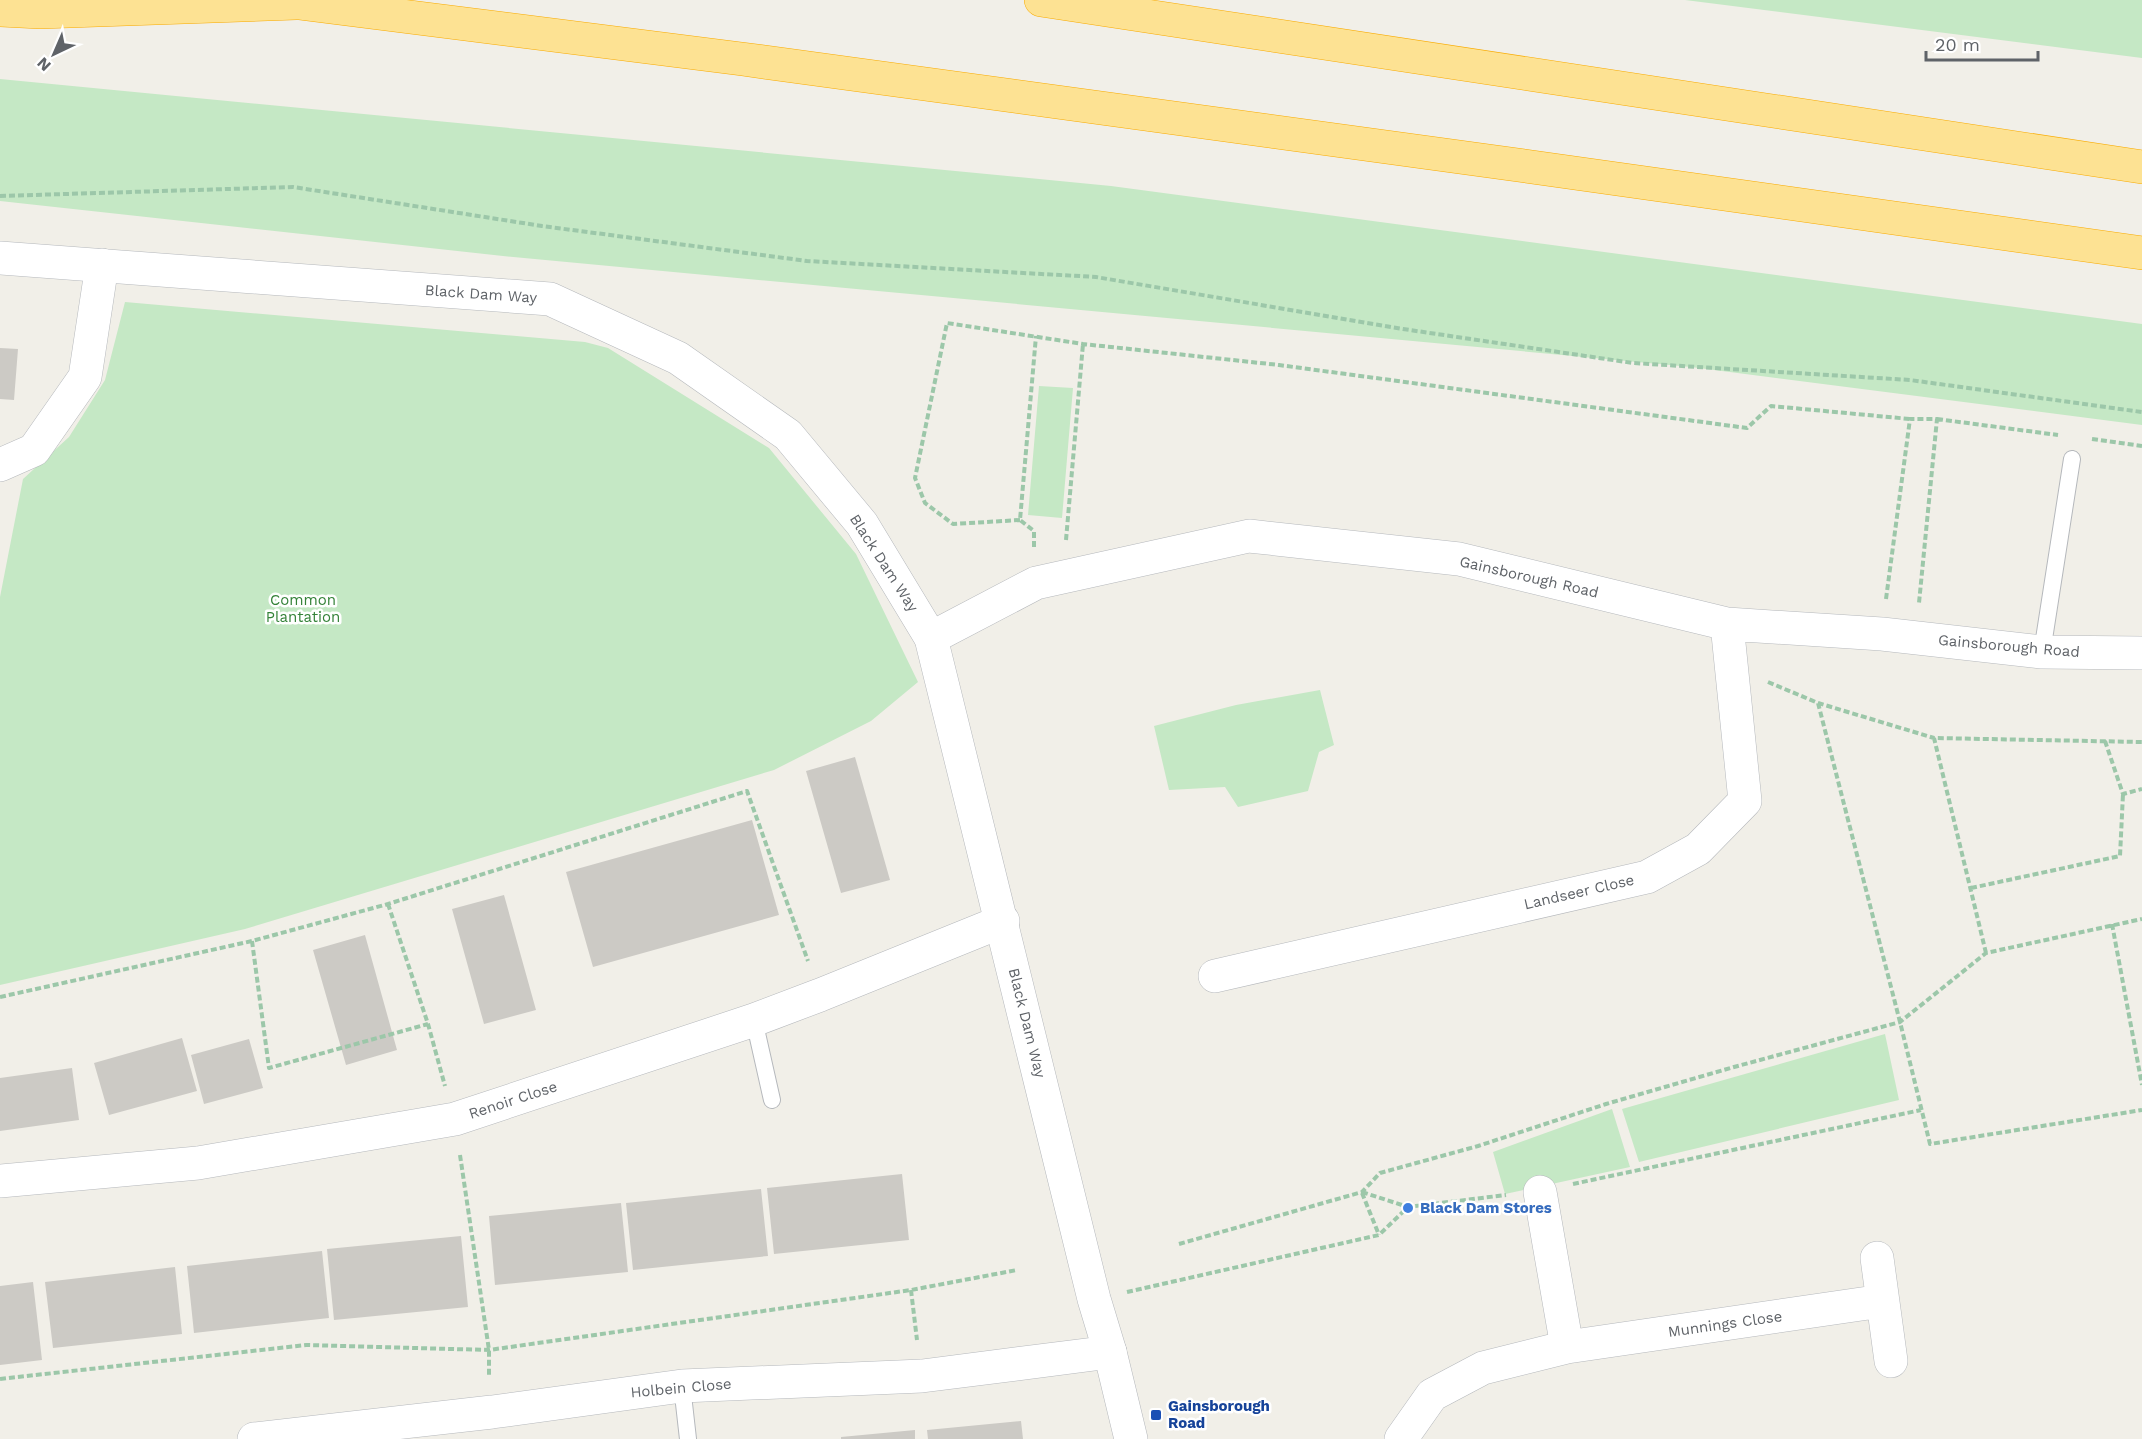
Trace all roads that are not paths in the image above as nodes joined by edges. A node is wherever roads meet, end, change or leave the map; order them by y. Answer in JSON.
{"nodes":[{"id":1,"x":1041,"y":0,"type":"edge"},
{"id":2,"x":286,"y":2,"type":"edge"},
{"id":3,"x":0,"y":10,"type":"edge"},
{"id":4,"x":2142,"y":167,"type":"edge"},
{"id":5,"x":2142,"y":253,"type":"edge"},
{"id":6,"x":0,"y":258,"type":"edge"},
{"id":7,"x":102,"y":265,"type":"junction"},
{"id":8,"x":2072,"y":459,"type":"dead end"},
{"id":9,"x":0,"y":465,"type":"edge"},
{"id":10,"x":1727,"y":624,"type":"junction"},
{"id":11,"x":931,"y":638,"type":"junction"},
{"id":12,"x":2042,"y":651,"type":"junction"},
{"id":13,"x":2142,"y":653,"type":"edge"},
{"id":14,"x":1003,"y":921,"type":"junction"},
{"id":15,"x":1215,"y":976,"type":"dead end"},
{"id":16,"x":754,"y":1020,"type":"junction"},
{"id":17,"x":772,"y":1100,"type":"dead end"},
{"id":18,"x":0,"y":1181,"type":"edge"},
{"id":19,"x":1540,"y":1192,"type":"road end"},
{"id":20,"x":1877,"y":1258,"type":"dead end"},
{"id":21,"x":1882,"y":1301,"type":"junction"},
{"id":22,"x":1567,"y":1347,"type":"junction"},
{"id":23,"x":1110,"y":1352,"type":"junction"},
{"id":24,"x":1891,"y":1361,"type":"dead end"},
{"id":25,"x":682,"y":1386,"type":"junction"},
{"id":26,"x":254,"y":1439,"type":"edge"},
{"id":27,"x":688,"y":1439,"type":"edge"},
{"id":28,"x":1131,"y":1439,"type":"edge"},
{"id":29,"x":1401,"y":1439,"type":"edge"}],
"edges":[{"from":1,"to":4,"type":"highway"},
{"from":2,"to":3,"type":"highway"},
{"from":2,"to":5,"type":"highway"},
{"from":6,"to":7,"type":"street","name":"Black Dam Way"},
{"from":7,"to":9,"type":"street"},
{"from":7,"to":11,"type":"street","name":"Black Dam Way"},
{"from":8,"to":12,"type":"lane"},
{"from":10,"to":11,"type":"street","name":"Gainsborough Road"},
{"from":10,"to":12,"type":"street","name":"Gainsborough Road"},
{"from":10,"to":15,"type":"street","name":"Landseer Close"},
{"from":11,"to":14,"type":"street","name":"Black Dam Way"},
{"from":12,"to":13,"type":"street","name":"Gainsborough Road"},
{"from":14,"to":16,"type":"street","name":"Renoir Close"},
{"from":14,"to":23,"type":"street","name":"Black Dam Way"},
{"from":16,"to":17,"type":"lane"},
{"from":16,"to":18,"type":"street","name":"Renoir Close"},
{"from":19,"to":22,"type":"street"},
{"from":20,"to":21,"type":"street"},
{"from":21,"to":22,"type":"street","name":"Munnings Close"},
{"from":21,"to":24,"type":"street"},
{"from":22,"to":29,"type":"street","name":"Munnings Close"},
{"from":23,"to":25,"type":"street","name":"Holbein Close"},
{"from":23,"to":28,"type":"street","name":"Black Dam Way"},
{"from":25,"to":26,"type":"street","name":"Holbein Close"},
{"from":25,"to":27,"type":"lane"}]}
